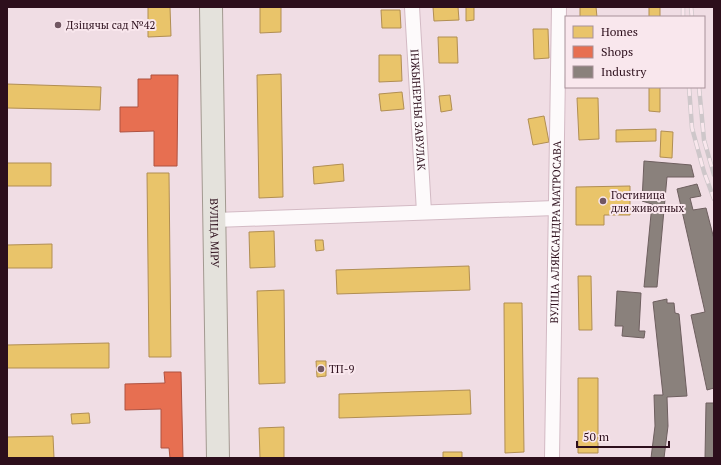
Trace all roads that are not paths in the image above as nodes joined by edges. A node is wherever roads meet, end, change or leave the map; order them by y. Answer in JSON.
{"nodes":[{"id":1,"x":211,"y":7,"type":"edge"},
{"id":2,"x":412,"y":7,"type":"edge"},
{"id":3,"x":559,"y":7,"type":"edge"},
{"id":4,"x":555,"y":208,"type":"junction"},
{"id":5,"x":424,"y":212,"type":"junction"},
{"id":6,"x":215,"y":220,"type":"junction"},
{"id":7,"x":218,"y":458,"type":"edge"},
{"id":8,"x":552,"y":458,"type":"edge"}],
"edges":[{"from":1,"to":6,"type":"main road","name":"ВУЛІЦА МІРУ"},
{"from":2,"to":5,"type":"street","name":"ІНЖЫНЕРНЫ ЗАВУЛАК"},
{"from":3,"to":4,"type":"street","name":"ВУЛІЦА АЛЯКСАНДРА МАТРОСАВА"},
{"from":4,"to":5,"type":"street"},
{"from":4,"to":8,"type":"street","name":"ВУЛІЦА АЛЯКСАНДРА МАТРОСАВА"},
{"from":5,"to":6,"type":"street"},
{"from":6,"to":7,"type":"main road","name":"ВУЛІЦА МІРУ"}]}
